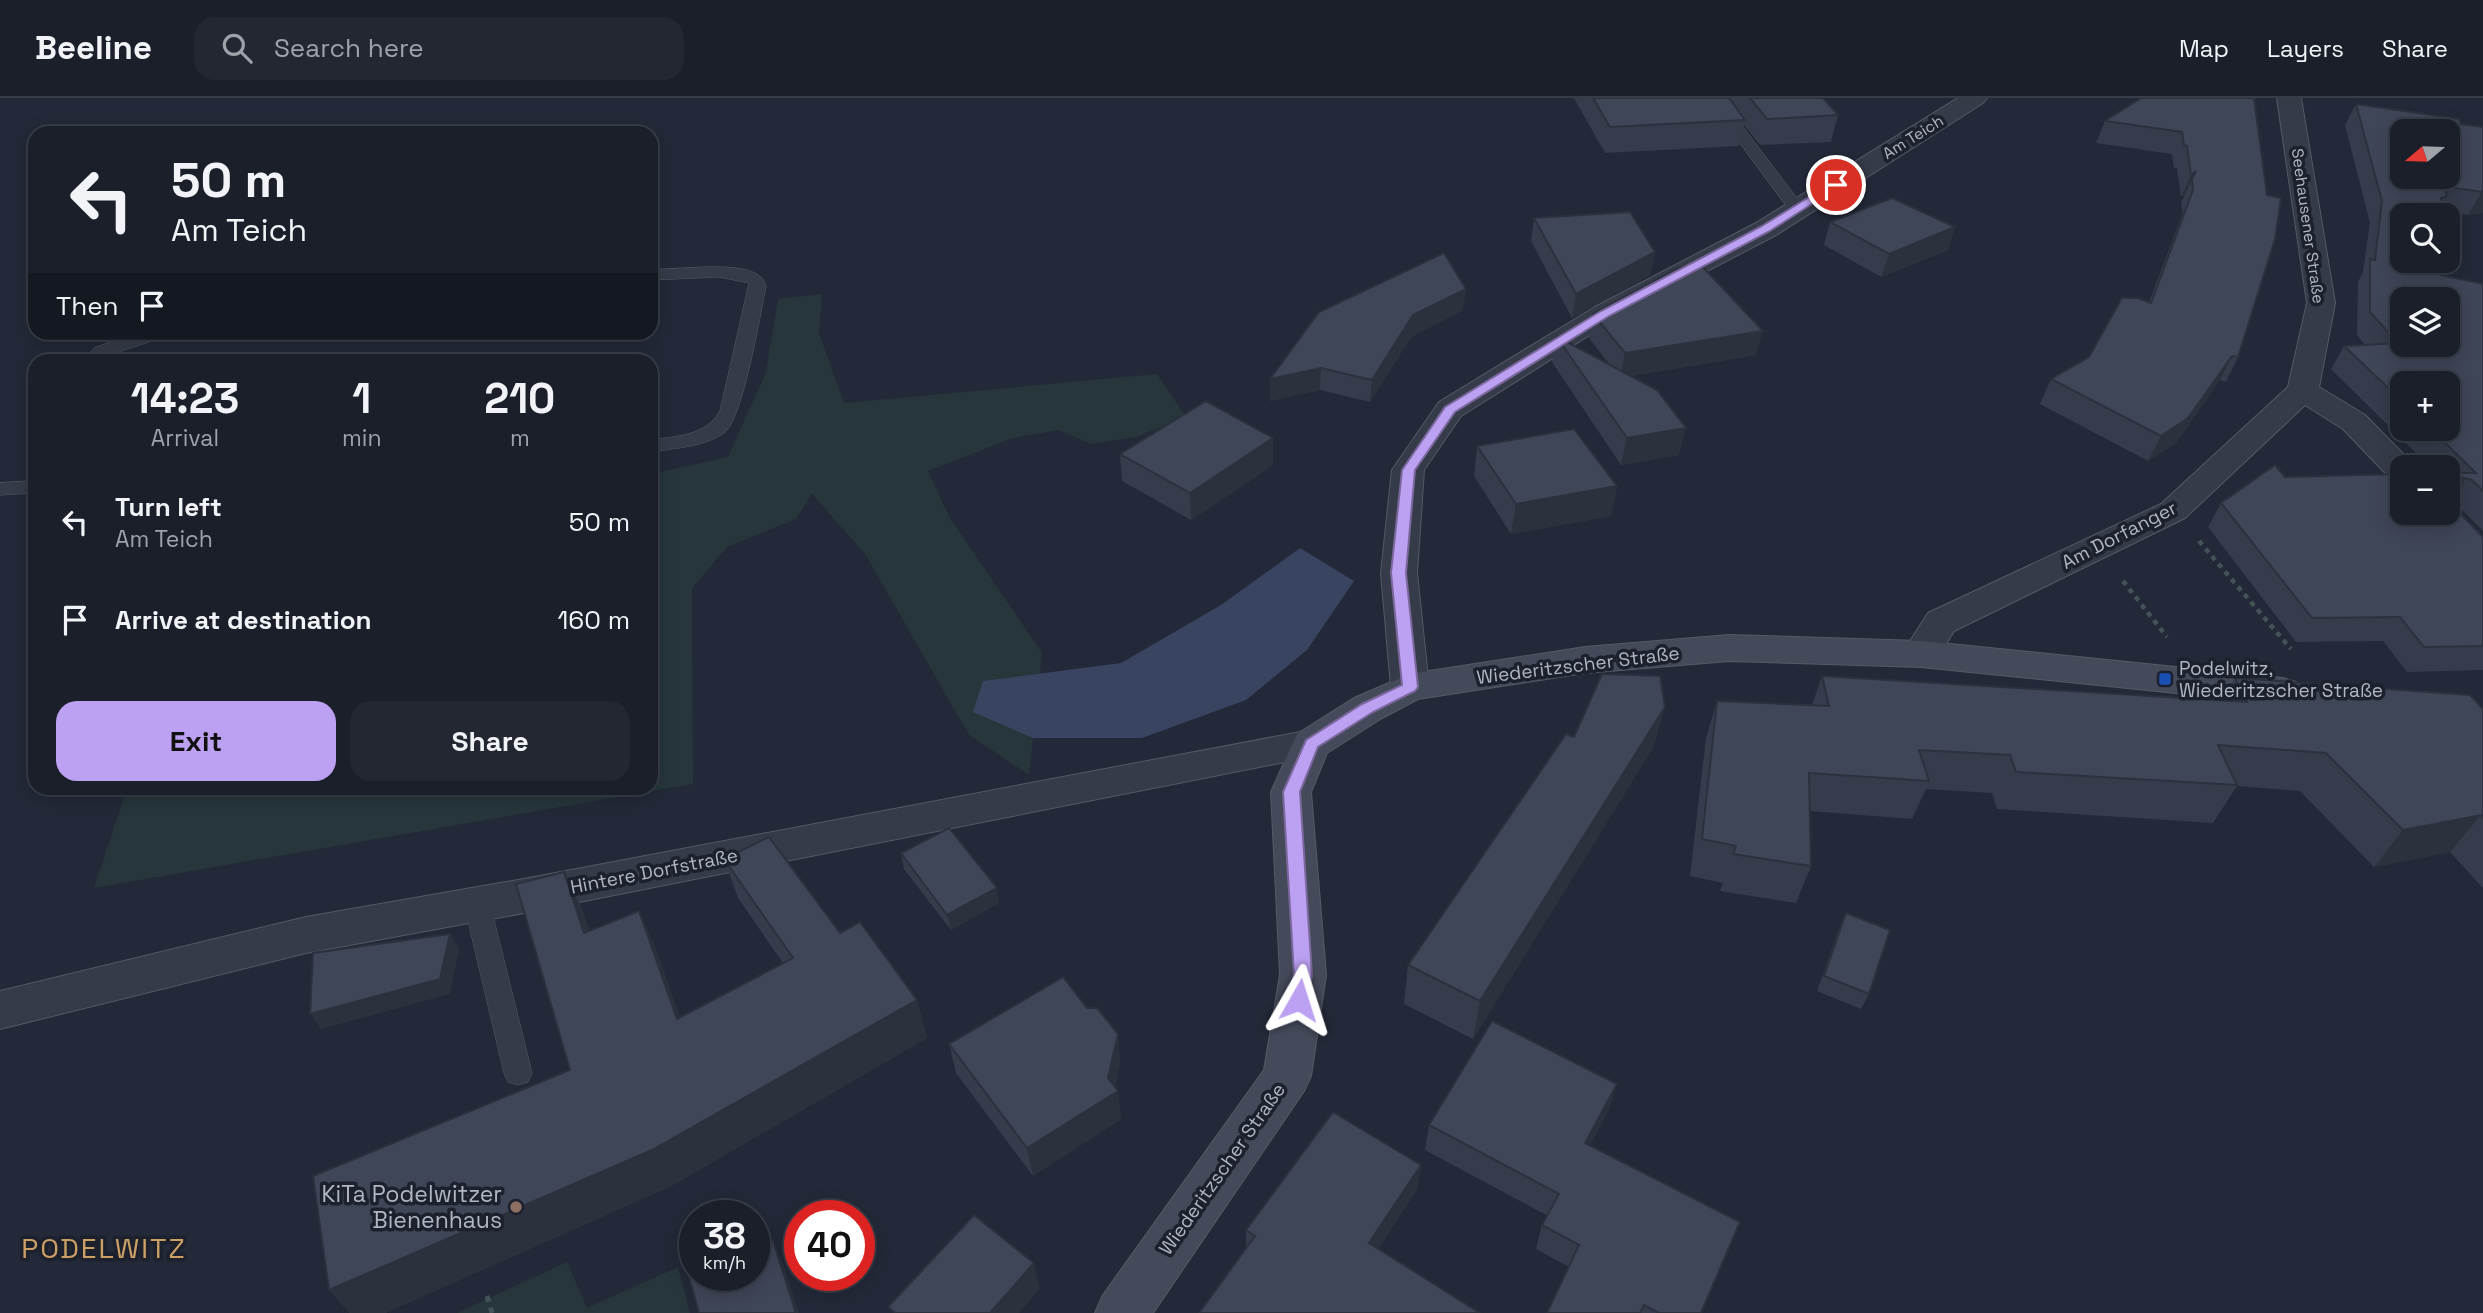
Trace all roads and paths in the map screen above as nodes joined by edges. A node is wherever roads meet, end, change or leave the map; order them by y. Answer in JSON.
{"nodes":[{"id":1,"x":1714,"y":98,"type":"edge"},
{"id":2,"x":1975,"y":98,"type":"edge"},
{"id":3,"x":2289,"y":98,"type":"edge"},
{"id":4,"x":1797,"y":209,"type":"junction"},
{"id":5,"x":658,"y":275,"type":"edge"},
{"id":6,"x":137,"y":340,"type":"edge"},
{"id":7,"x":100,"y":352,"type":"dead end"},
{"id":8,"x":2303,"y":390,"type":"junction"},
{"id":9,"x":658,"y":445,"type":"edge"},
{"id":10,"x":2390,"y":459,"type":"edge"},
{"id":11,"x":28,"y":487,"type":"edge"},
{"id":12,"x":0,"y":489,"type":"edge"},
{"id":13,"x":2173,"y":512,"type":"junction"},
{"id":14,"x":2096,"y":547,"type":"junction"},
{"id":15,"x":1921,"y":654,"type":"junction"},
{"id":16,"x":2202,"y":681,"type":"junction"},
{"id":17,"x":1410,"y":687,"type":"junction"},
{"id":18,"x":2333,"y":698,"type":"joint"},
{"id":19,"x":1311,"y":744,"type":"junction"},
{"id":20,"x":477,"y":904,"type":"junction"},
{"id":21,"x":0,"y":1010,"type":"edge"},
{"id":22,"x":518,"y":1073,"type":"dead end"},
{"id":23,"x":487,"y":1296,"type":"dead end"},
{"id":24,"x":492,"y":1313,"type":"edge"},
{"id":25,"x":1122,"y":1313,"type":"edge"}],
"edges":[{"from":1,"to":4,"type":"lane"},
{"from":2,"to":4,"type":"street","name":"Am Teich"},
{"from":3,"to":8,"type":"street","name":"Seehausener Straße"},
{"from":4,"to":17,"type":"street","name":"Am Teich"},
{"from":5,"to":9,"type":"lane"},
{"from":6,"to":7,"type":"lane"},
{"from":8,"to":10,"type":"street"},
{"from":8,"to":13,"type":"street","name":"Am Dorfanger"},
{"from":11,"to":12,"type":"lane"},
{"from":13,"to":14,"type":"street","name":"Am Dorfanger"},
{"from":13,"to":18,"type":"path"},
{"from":14,"to":15,"type":"street","name":"Am Dorfanger"},
{"from":14,"to":16,"type":"path"},
{"from":15,"to":16,"type":"street","name":"Wiederitzscher Straße"},
{"from":15,"to":17,"type":"street","name":"Wiederitzscher Straße"},
{"from":16,"to":18,"type":"street","name":"Wiederitzscher Straße"},
{"from":17,"to":19,"type":"street","name":"Wiederitzscher Straße"},
{"from":19,"to":20,"type":"street","name":"Hintere Dorfstraße"},
{"from":19,"to":25,"type":"street","name":"Wiederitzscher Straße"},
{"from":20,"to":21,"type":"street","name":"Hintere Dorfstraße"},
{"from":20,"to":22,"type":"lane"},
{"from":23,"to":24,"type":"path"}]}
